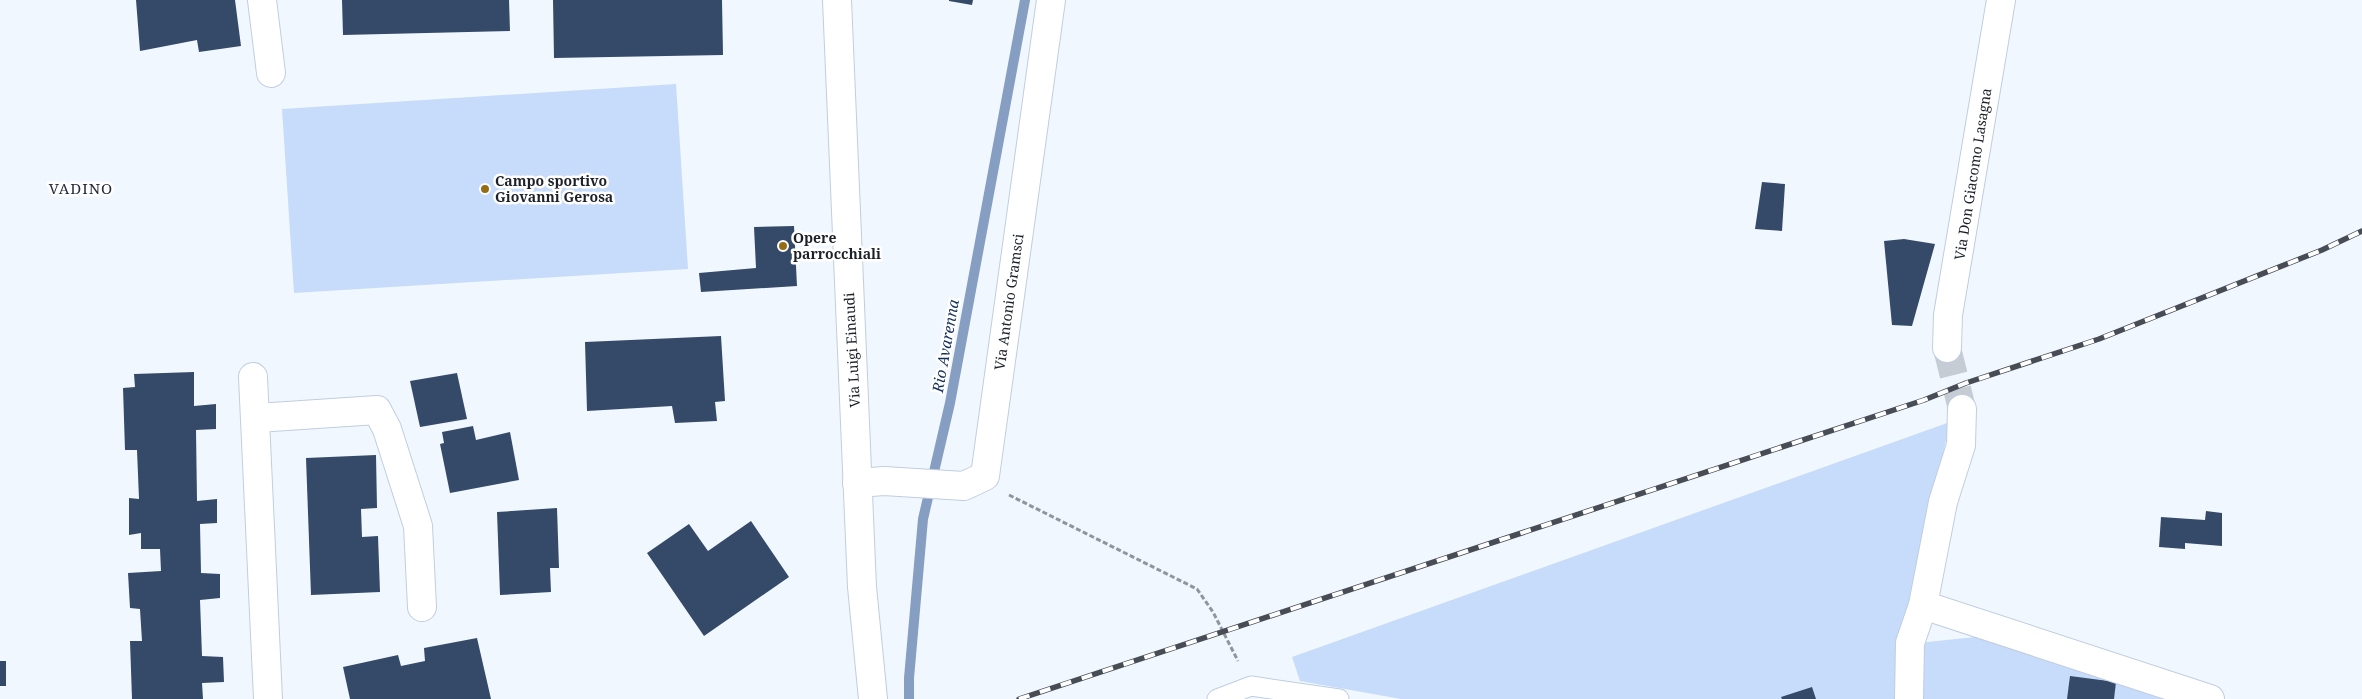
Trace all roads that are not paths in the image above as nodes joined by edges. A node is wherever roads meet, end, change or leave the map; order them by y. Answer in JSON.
{"nodes":[{"id":1,"x":262,"y":0,"type":"edge"},
{"id":2,"x":837,"y":0,"type":"edge"},
{"id":3,"x":1052,"y":0,"type":"edge"},
{"id":4,"x":2001,"y":0,"type":"edge"},
{"id":5,"x":271,"y":73,"type":"dead end"},
{"id":6,"x":1947,"y":348,"type":"tunnel mouth"},
{"id":7,"x":253,"y":377,"type":"dead end"},
{"id":8,"x":1962,"y":409,"type":"tunnel mouth"},
{"id":9,"x":256,"y":418,"type":"junction"},
{"id":10,"x":870,"y":482,"type":"junction"},
{"id":11,"x":1922,"y":605,"type":"junction"},
{"id":12,"x":422,"y":607,"type":"dead end"},
{"id":13,"x":268,"y":699,"type":"edge"},
{"id":14,"x":873,"y":699,"type":"edge"},
{"id":15,"x":1217,"y":699,"type":"edge"},
{"id":16,"x":1339,"y":699,"type":"edge"},
{"id":17,"x":1908,"y":699,"type":"edge"},
{"id":18,"x":2210,"y":699,"type":"edge"}],
"edges":[{"from":1,"to":5,"type":"street"},
{"from":2,"to":10,"type":"street","name":"Via Luigi Einaudi"},
{"from":3,"to":10,"type":"street","name":"Via Antonio Gramsci"},
{"from":4,"to":6,"type":"street","name":"Via Don Giacomo Lasagna"},
{"from":7,"to":9,"type":"street"},
{"from":8,"to":11,"type":"street"},
{"from":9,"to":12,"type":"street"},
{"from":9,"to":13,"type":"street"},
{"from":10,"to":14,"type":"street","name":"Via Luigi Einaudi"},
{"from":11,"to":17,"type":"street"},
{"from":11,"to":18,"type":"street"},
{"from":15,"to":16,"type":"lane"}]}
